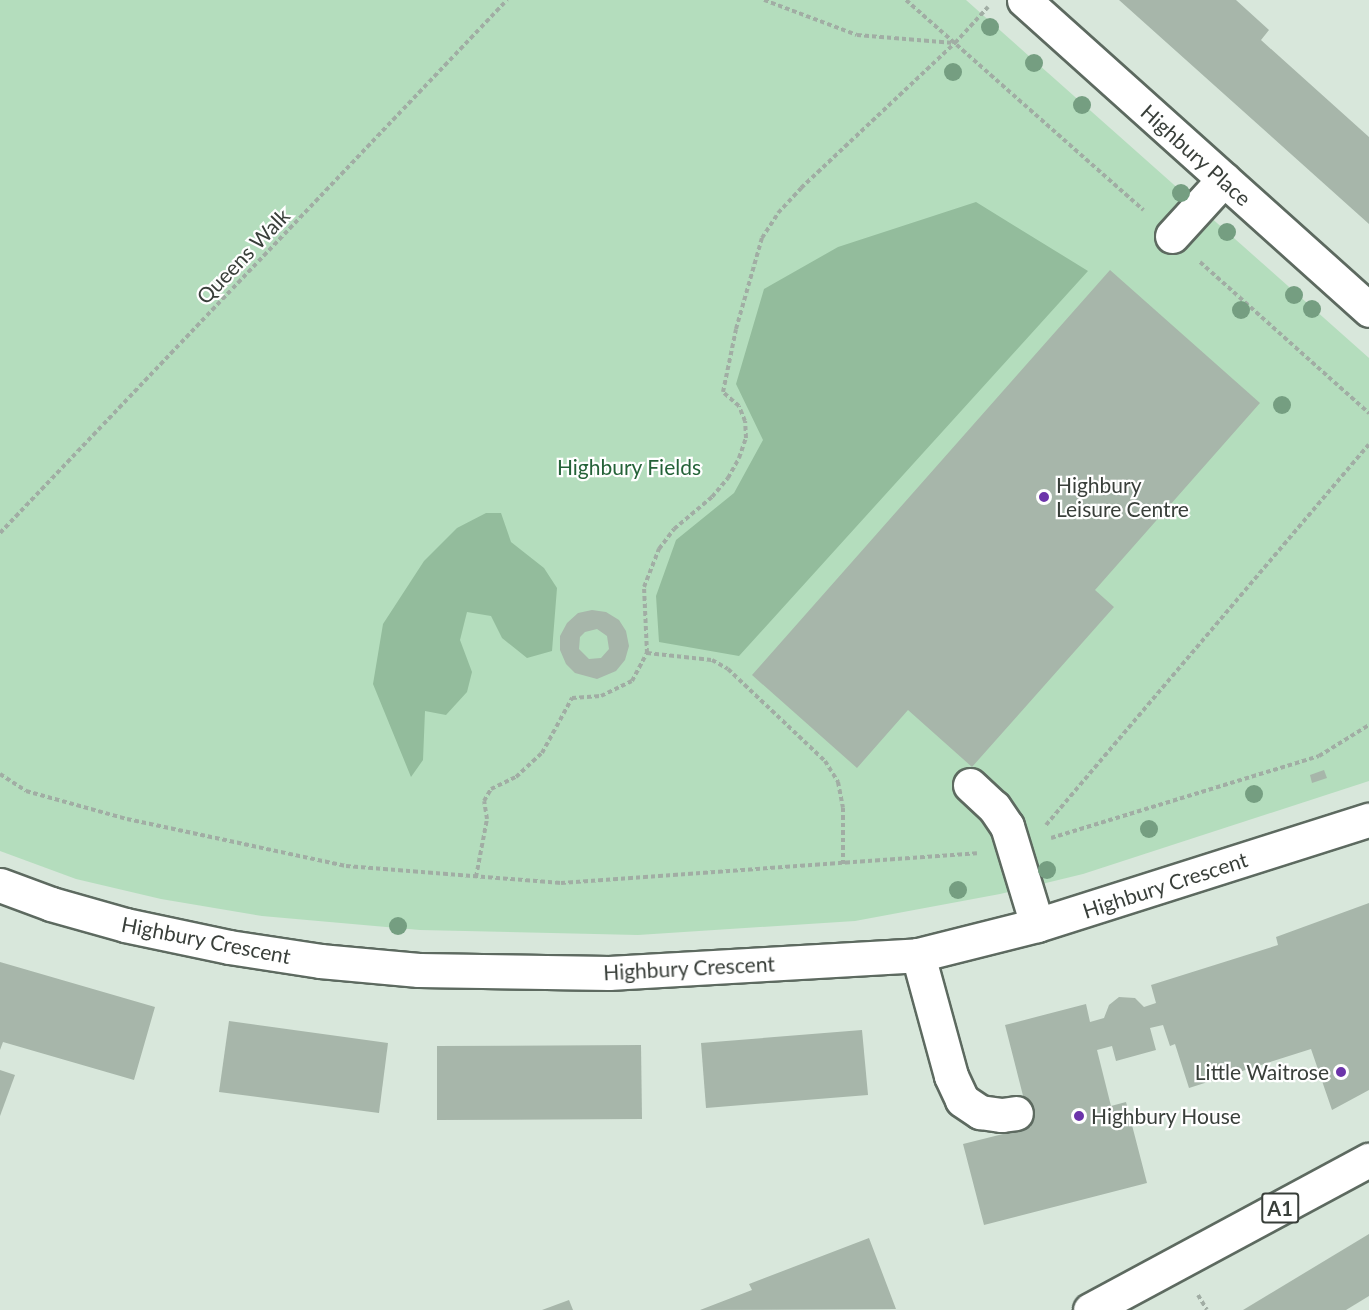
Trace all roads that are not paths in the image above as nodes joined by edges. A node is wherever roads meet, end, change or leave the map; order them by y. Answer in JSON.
{"nodes":[{"id":1,"x":1036,"y":4,"type":"edge"},
{"id":2,"x":1224,"y":180,"type":"junction"},
{"id":3,"x":1172,"y":236,"type":"dead end"},
{"id":4,"x":1369,"y":310,"type":"edge"},
{"id":5,"x":970,"y":785,"type":"dead end"},
{"id":6,"x":1369,"y":820,"type":"edge"},
{"id":7,"x":0,"y":885,"type":"edge"},
{"id":8,"x":1037,"y":926,"type":"junction"},
{"id":9,"x":918,"y":955,"type":"junction"},
{"id":10,"x":1016,"y":1113,"type":"dead end"},
{"id":11,"x":1369,"y":1160,"type":"edge"},
{"id":12,"x":1090,"y":1310,"type":"edge"}],
"edges":[{"from":1,"to":2,"type":"main road","name":"Highbury Place"},
{"from":2,"to":3,"type":"main road"},
{"from":2,"to":4,"type":"main road","name":"Highbury Place"},
{"from":5,"to":8,"type":"main road"},
{"from":6,"to":8,"type":"main road","name":"Highbury Crescent"},
{"from":7,"to":9,"type":"main road","name":"Highbury Crescent"},
{"from":8,"to":9,"type":"main road","name":"Highbury Crescent"},
{"from":9,"to":10,"type":"main road"},
{"from":11,"to":12,"type":"main road","number":"A1"}]}
